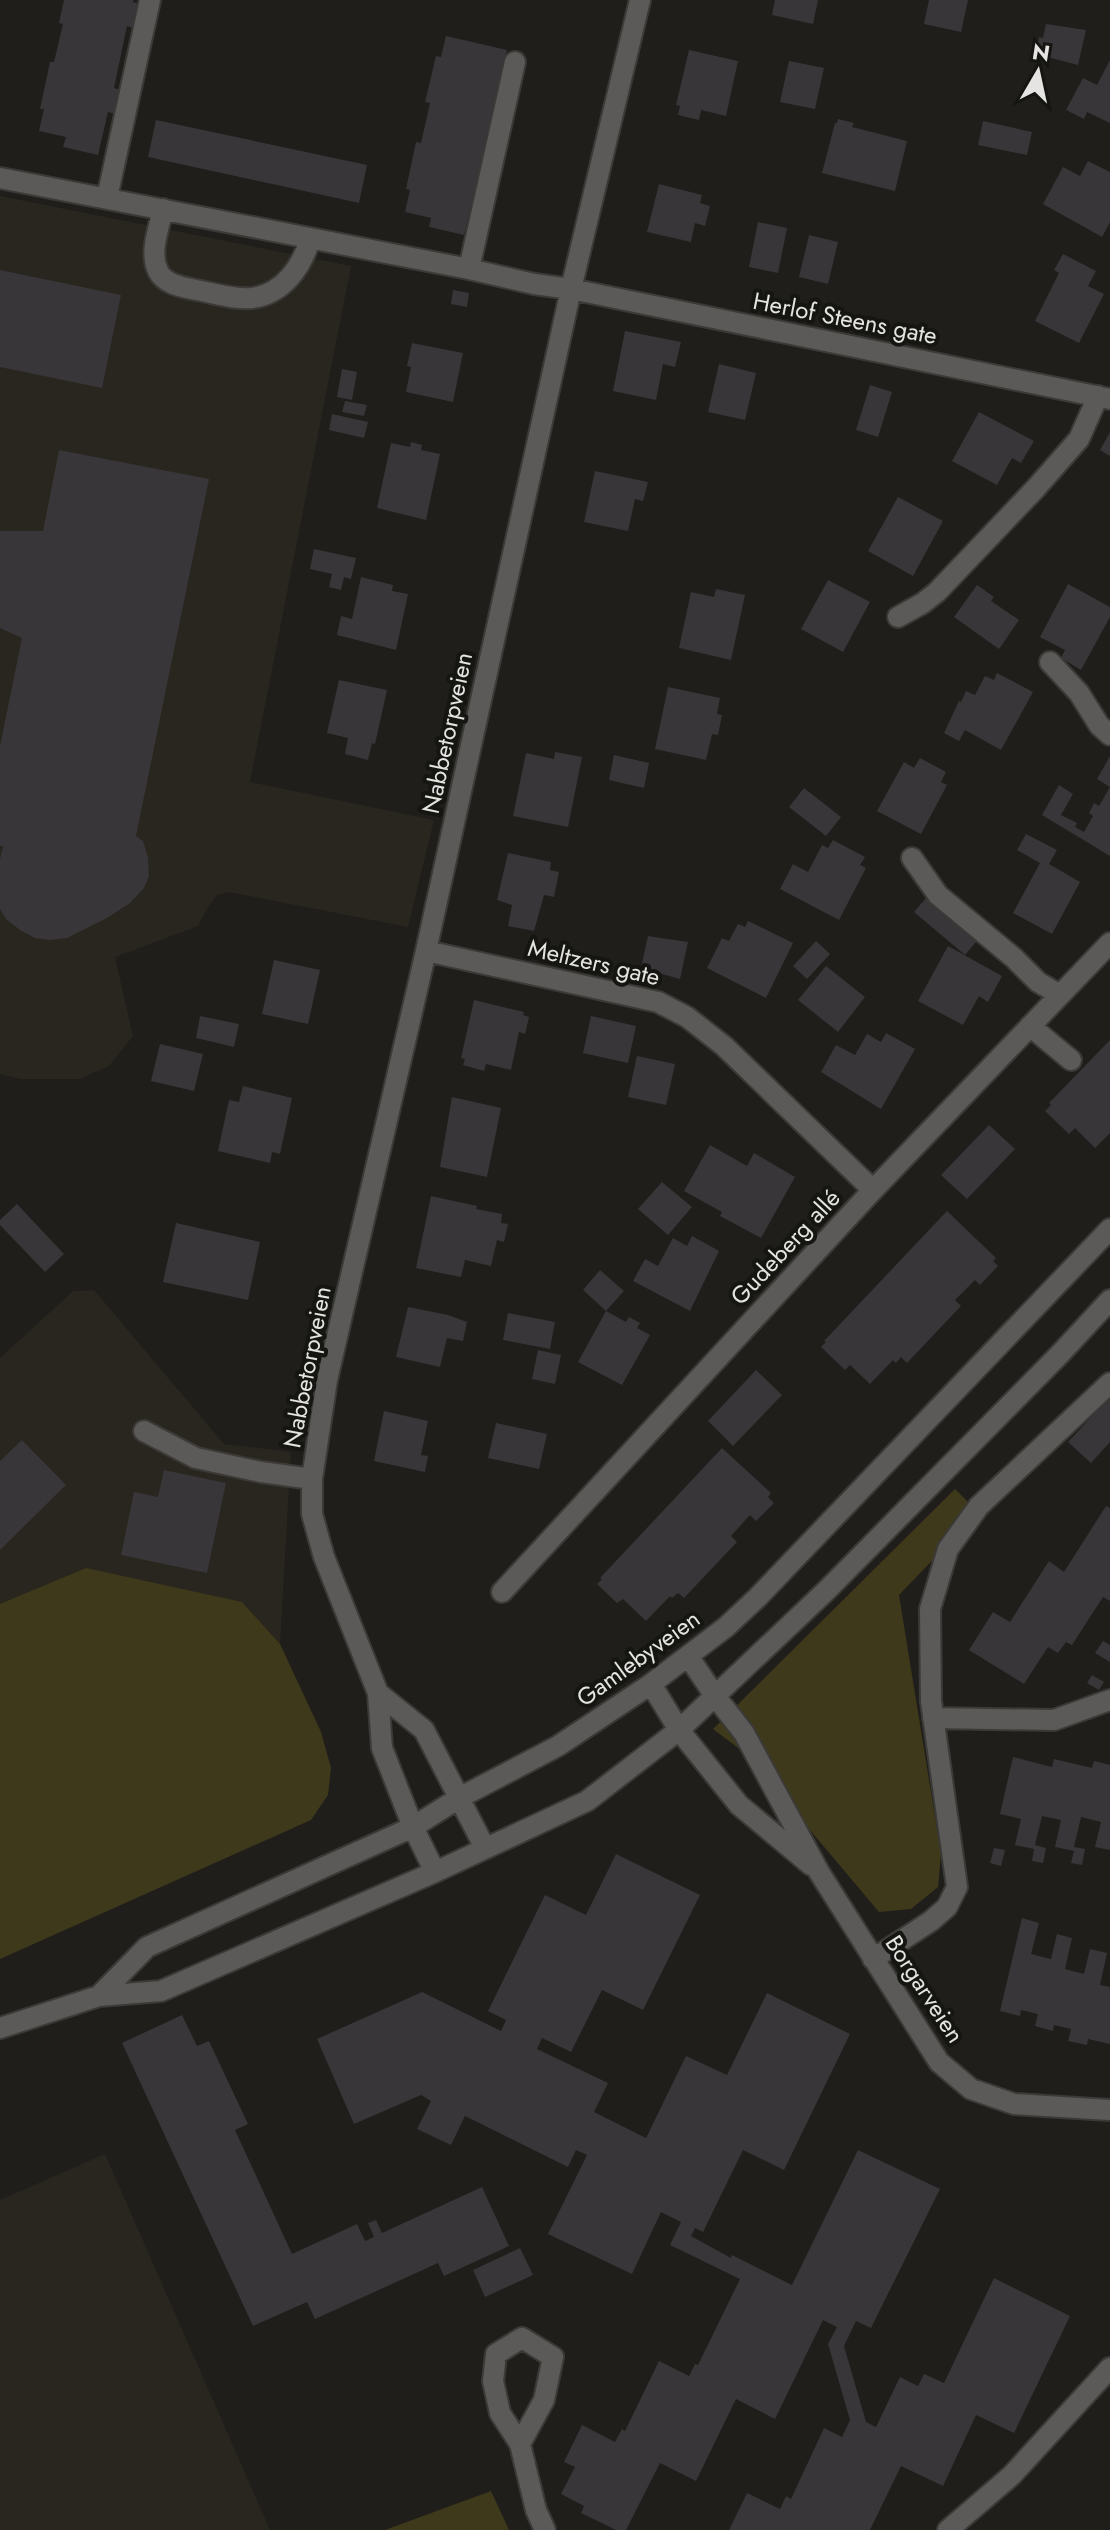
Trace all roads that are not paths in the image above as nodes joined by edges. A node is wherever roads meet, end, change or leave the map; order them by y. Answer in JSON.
{"nodes":[{"id":1,"x":150,"y":0,"type":"edge"},
{"id":2,"x":640,"y":0,"type":"edge"},
{"id":3,"x":515,"y":62,"type":"dead end"},
{"id":4,"x":0,"y":178,"type":"edge"},
{"id":5,"x":107,"y":198,"type":"junction"},
{"id":6,"x":163,"y":209,"type":"junction"},
{"id":7,"x":310,"y":239,"type":"junction"},
{"id":8,"x":469,"y":269,"type":"junction"},
{"id":9,"x":571,"y":289,"type":"junction"},
{"id":10,"x":1104,"y":397,"type":"edge"},
{"id":11,"x":898,"y":617,"type":"dead end"},
{"id":12,"x":1050,"y":662,"type":"dead end"},
{"id":13,"x":1110,"y":735,"type":"edge"},
{"id":14,"x":912,"y":858,"type":"dead end"},
{"id":15,"x":1110,"y":943,"type":"edge"},
{"id":16,"x":426,"y":951,"type":"junction"},
{"id":17,"x":1060,"y":995,"type":"junction"},
{"id":18,"x":1030,"y":1026,"type":"junction"},
{"id":19,"x":1071,"y":1060,"type":"dead end"},
{"id":20,"x":873,"y":1190,"type":"junction"},
{"id":21,"x":1110,"y":1229,"type":"edge"},
{"id":22,"x":1110,"y":1300,"type":"edge"},
{"id":23,"x":1110,"y":1383,"type":"edge"},
{"id":24,"x":144,"y":1431,"type":"dead end"},
{"id":25,"x":312,"y":1479,"type":"junction"},
{"id":26,"x":502,"y":1592,"type":"dead end"},
{"id":27,"x":688,"y":1656,"type":"junction"},
{"id":28,"x":651,"y":1684,"type":"junction"},
{"id":29,"x":378,"y":1693,"type":"junction"},
{"id":30,"x":715,"y":1696,"type":"junction"},
{"id":31,"x":1110,"y":1700,"type":"edge"},
{"id":32,"x":933,"y":1718,"type":"junction"},
{"id":33,"x":679,"y":1730,"type":"junction"},
{"id":34,"x":459,"y":1798,"type":"junction"},
{"id":35,"x":413,"y":1827,"type":"junction"},
{"id":36,"x":485,"y":1848,"type":"junction"},
{"id":37,"x":435,"y":1872,"type":"junction"},
{"id":38,"x":819,"y":1872,"type":"junction"},
{"id":39,"x":873,"y":1959,"type":"junction"},
{"id":40,"x":99,"y":1996,"type":"junction"},
{"id":41,"x":0,"y":2028,"type":"edge"},
{"id":42,"x":1110,"y":2110,"type":"edge"},
{"id":43,"x":1110,"y":2368,"type":"edge"},
{"id":44,"x":520,"y":2444,"type":"junction"},
{"id":45,"x":545,"y":2530,"type":"edge"},
{"id":46,"x":948,"y":2530,"type":"edge"}],
"edges":[{"from":1,"to":5,"type":"street"},
{"from":2,"to":9,"type":"street","name":"Nabbetorpveien"},
{"from":3,"to":8,"type":"street"},
{"from":4,"to":5,"type":"street","name":"Herlof Steens gate"},
{"from":5,"to":6,"type":"street","name":"Herlof Steens gate"},
{"from":6,"to":7,"type":"street","name":"Herlof Steens gate"},
{"from":6,"to":7,"type":"street"},
{"from":7,"to":8,"type":"street","name":"Herlof Steens gate"},
{"from":8,"to":9,"type":"street","name":"Herlof Steens gate"},
{"from":9,"to":10,"type":"street","name":"Herlof Steens gate"},
{"from":9,"to":16,"type":"street","name":"Nabbetorpveien"},
{"from":10,"to":11,"type":"street"},
{"from":12,"to":13,"type":"street"},
{"from":14,"to":17,"type":"street"},
{"from":15,"to":17,"type":"street","name":"Gudeberg allé"},
{"from":16,"to":20,"type":"street","name":"Meltzers gate"},
{"from":16,"to":25,"type":"street","name":"Nabbetorpveien"},
{"from":17,"to":18,"type":"street","name":"Gudeberg allé"},
{"from":18,"to":19,"type":"street"},
{"from":18,"to":20,"type":"street","name":"Gudeberg allé"},
{"from":20,"to":26,"type":"street","name":"Gudeberg allé"},
{"from":21,"to":27,"type":"street","name":"Gamlebyveien"},
{"from":22,"to":30,"type":"street","name":"Gamlebyveien"},
{"from":23,"to":32,"type":"street"},
{"from":24,"to":25,"type":"street","name":"Nabbetorpveien"},
{"from":25,"to":29,"type":"street","name":"Nabbetorpveien"},
{"from":27,"to":28,"type":"street","name":"Gamlebyveien"},
{"from":27,"to":30,"type":"street","name":"Borgarveien"},
{"from":28,"to":33,"type":"street","name":"Borgarveien"},
{"from":28,"to":34,"type":"street","name":"Gamlebyveien"},
{"from":29,"to":34,"type":"street","name":"Nabbetorpveien"},
{"from":29,"to":35,"type":"street","name":"Nabbetorpveien"},
{"from":30,"to":33,"type":"street","name":"Gamlebyveien"},
{"from":30,"to":38,"type":"street","name":"Borgarveien"},
{"from":31,"to":32,"type":"street"},
{"from":32,"to":39,"type":"street"},
{"from":33,"to":36,"type":"street","name":"Gamlebyveien"},
{"from":33,"to":38,"type":"street","name":"Borgarveien"},
{"from":34,"to":35,"type":"street","name":"Gamlebyveien"},
{"from":34,"to":36,"type":"street","name":"Nabbetorpveien"},
{"from":35,"to":37,"type":"street","name":"Nabbetorpveien"},
{"from":35,"to":40,"type":"street","name":"Gamlebyveien"},
{"from":36,"to":37,"type":"street","name":"Gamlebyveien"},
{"from":37,"to":40,"type":"street","name":"Gamlebyveien"},
{"from":38,"to":39,"type":"street","name":"Borgarveien"},
{"from":39,"to":42,"type":"street","name":"Borgarveien"},
{"from":40,"to":41,"type":"street","name":"Gamlebyveien"},
{"from":43,"to":46,"type":"street"},
{"from":44,"to":44,"type":"street"},
{"from":44,"to":45,"type":"street"}]}
